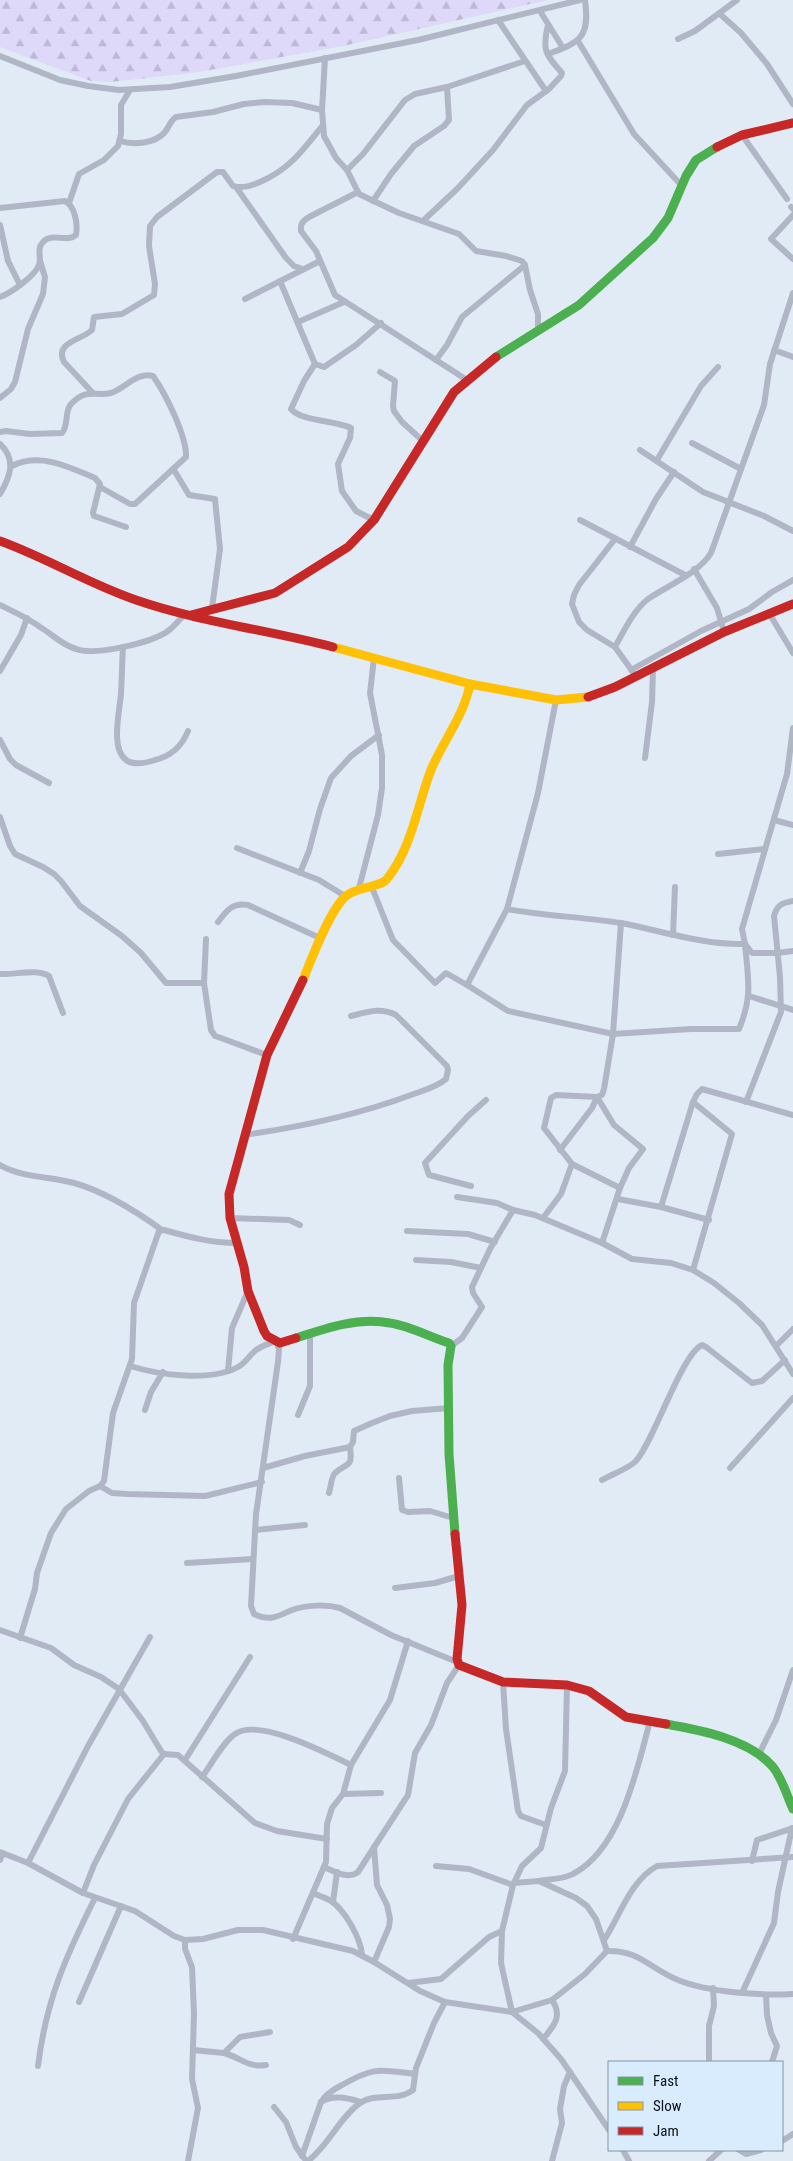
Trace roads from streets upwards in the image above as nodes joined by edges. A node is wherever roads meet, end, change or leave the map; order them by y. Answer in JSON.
{"nodes":[{"id":1,"x":580,"y":0,"type":"edge"},
{"id":2,"x":585,"y":0,"type":"edge"},
{"id":3,"x":737,"y":0,"type":"edge"},
{"id":4,"x":540,"y":10,"type":"junction"},
{"id":5,"x":720,"y":14,"type":"junction"},
{"id":6,"x":498,"y":20,"type":"junction"},
{"id":7,"x":548,"y":25,"type":"junction"},
{"id":8,"x":678,"y":39,"type":"dead end"},
{"id":9,"x":578,"y":41,"type":"junction"},
{"id":10,"x":563,"y":48,"type":"junction"},
{"id":11,"x":548,"y":54,"type":"junction"},
{"id":12,"x":0,"y":56,"type":"edge"},
{"id":13,"x":326,"y":58,"type":"junction"},
{"id":14,"x":524,"y":61,"type":"junction"},
{"id":15,"x":447,"y":87,"type":"junction"},
{"id":16,"x":130,"y":90,"type":"junction"},
{"id":17,"x":546,"y":91,"type":"junction"},
{"id":18,"x":793,"y":104,"type":"edge"},
{"id":19,"x":322,"y":110,"type":"junction"},
{"id":20,"x":793,"y":122,"type":"edge"},
{"id":21,"x":323,"y":125,"type":"junction"},
{"id":22,"x":742,"y":135,"type":"junction"},
{"id":23,"x":120,"y":141,"type":"junction"},
{"id":24,"x":347,"y":170,"type":"junction"},
{"id":25,"x":682,"y":186,"type":"junction"},
{"id":26,"x":236,"y":187,"type":"junction"},
{"id":27,"x":358,"y":192,"type":"junction"},
{"id":28,"x":787,"y":199,"type":"dead end"},
{"id":29,"x":373,"y":201,"type":"junction"},
{"id":30,"x":69,"y":203,"type":"junction"},
{"id":31,"x":0,"y":208,"type":"edge"},
{"id":32,"x":793,"y":215,"type":"edge"},
{"id":33,"x":424,"y":220,"type":"junction"},
{"id":34,"x":0,"y":225,"type":"edge"},
{"id":35,"x":793,"y":259,"type":"edge"},
{"id":36,"x":40,"y":261,"type":"junction"},
{"id":37,"x":320,"y":261,"type":"junction"},
{"id":38,"x":525,"y":265,"type":"junction"},
{"id":39,"x":303,"y":270,"type":"junction"},
{"id":40,"x":280,"y":281,"type":"junction"},
{"id":41,"x":20,"y":285,"type":"junction"},
{"id":42,"x":793,"y":293,"type":"edge"},
{"id":43,"x":0,"y":297,"type":"edge"},
{"id":44,"x":245,"y":299,"type":"dead end"},
{"id":45,"x":344,"y":302,"type":"junction"},
{"id":46,"x":298,"y":322,"type":"junction"},
{"id":47,"x":381,"y":323,"type":"junction"},
{"id":48,"x":538,"y":330,"type":"junction"},
{"id":49,"x":774,"y":350,"type":"junction"},
{"id":50,"x":793,"y":357,"type":"edge"},
{"id":51,"x":436,"y":360,"type":"junction"},
{"id":52,"x":315,"y":364,"type":"junction"},
{"id":53,"x":718,"y":368,"type":"dead end"},
{"id":54,"x":380,"y":372,"type":"dead end"},
{"id":55,"x":467,"y":380,"type":"junction"},
{"id":56,"x":92,"y":392,"type":"junction"},
{"id":57,"x":0,"y":398,"type":"edge"},
{"id":58,"x":0,"y":432,"type":"edge"},
{"id":59,"x":423,"y":441,"type":"junction"},
{"id":60,"x":692,"y":443,"type":"dead end"},
{"id":61,"x":0,"y":444,"type":"edge"},
{"id":62,"x":640,"y":450,"type":"dead end"},
{"id":63,"x":656,"y":460,"type":"junction"},
{"id":64,"x":12,"y":466,"type":"junction"},
{"id":65,"x":741,"y":469,"type":"junction"},
{"id":66,"x":174,"y":470,"type":"junction"},
{"id":67,"x":674,"y":472,"type":"junction"},
{"id":68,"x":100,"y":488,"type":"junction"},
{"id":69,"x":0,"y":494,"type":"edge"},
{"id":70,"x":729,"y":503,"type":"junction"},
{"id":71,"x":374,"y":520,"type":"junction"},
{"id":72,"x":580,"y":520,"type":"dead end"},
{"id":73,"x":126,"y":527,"type":"dead end"},
{"id":74,"x":793,"y":531,"type":"edge"},
{"id":75,"x":615,"y":539,"type":"junction"},
{"id":76,"x":0,"y":540,"type":"edge"},
{"id":77,"x":630,"y":547,"type":"junction"},
{"id":78,"x":694,"y":569,"type":"junction"},
{"id":79,"x":685,"y":575,"type":"junction"},
{"id":80,"x":793,"y":580,"type":"edge"},
{"id":81,"x":793,"y":604,"type":"edge"},
{"id":82,"x":0,"y":605,"type":"edge"},
{"id":83,"x":212,"y":608,"type":"junction"},
{"id":84,"x":769,"y":613,"type":"junction"},
{"id":85,"x":187,"y":615,"type":"junction"},
{"id":86,"x":27,"y":618,"type":"junction"},
{"id":87,"x":722,"y":622,"type":"junction"},
{"id":88,"x":724,"y":632,"type":"junction"},
{"id":89,"x":123,"y":647,"type":"junction"},
{"id":90,"x":615,"y":647,"type":"junction"},
{"id":91,"x":793,"y":653,"type":"edge"},
{"id":92,"x":374,"y":658,"type":"junction"},
{"id":93,"x":653,"y":669,"type":"junction"},
{"id":94,"x":0,"y":671,"type":"edge"},
{"id":95,"x":634,"y":674,"type":"junction"},
{"id":96,"x":470,"y":684,"type":"junction"},
{"id":97,"x":556,"y":700,"type":"junction"},
{"id":98,"x":111,"y":723,"type":"dead end"},
{"id":99,"x":117,"y":728,"type":"junction"},
{"id":100,"x":793,"y":728,"type":"edge"},
{"id":101,"x":188,"y":731,"type":"dead end"},
{"id":102,"x":379,"y":735,"type":"junction"},
{"id":103,"x":0,"y":740,"type":"edge"},
{"id":104,"x":645,"y":758,"type":"dead end"},
{"id":105,"x":49,"y":784,"type":"dead end"},
{"id":106,"x":0,"y":816,"type":"edge"},
{"id":107,"x":774,"y":820,"type":"junction"},
{"id":108,"x":793,"y":825,"type":"edge"},
{"id":109,"x":236,"y":848,"type":"dead end"},
{"id":110,"x":765,"y":849,"type":"junction"},
{"id":111,"x":718,"y":854,"type":"dead end"},
{"id":112,"x":300,"y":873,"type":"junction"},
{"id":113,"x":371,"y":885,"type":"junction"},
{"id":114,"x":675,"y":887,"type":"dead end"},
{"id":115,"x":359,"y":888,"type":"junction"},
{"id":116,"x":346,"y":896,"type":"junction"},
{"id":117,"x":793,"y":901,"type":"edge"},
{"id":118,"x":507,"y":909,"type":"junction"},
{"id":119,"x":218,"y":922,"type":"dead end"},
{"id":120,"x":621,"y":923,"type":"junction"},
{"id":121,"x":673,"y":935,"type":"junction"},
{"id":122,"x":320,"y":938,"type":"junction"},
{"id":123,"x":206,"y":939,"type":"dead end"},
{"id":124,"x":745,"y":944,"type":"junction"},
{"id":125,"x":793,"y":951,"type":"edge"},
{"id":126,"x":777,"y":953,"type":"junction"},
{"id":127,"x":0,"y":974,"type":"edge"},
{"id":128,"x":204,"y":983,"type":"junction"},
{"id":129,"x":467,"y":985,"type":"junction"},
{"id":130,"x":749,"y":996,"type":"junction"},
{"id":131,"x":781,"y":1006,"type":"junction"},
{"id":132,"x":793,"y":1010,"type":"edge"},
{"id":133,"x":63,"y":1013,"type":"dead end"},
{"id":134,"x":351,"y":1016,"type":"dead end"},
{"id":135,"x":612,"y":1034,"type":"junction"},
{"id":136,"x":267,"y":1055,"type":"junction"},
{"id":137,"x":597,"y":1097,"type":"junction"},
{"id":138,"x":486,"y":1100,"type":"dead end"},
{"id":139,"x":693,"y":1102,"type":"junction"},
{"id":140,"x":746,"y":1102,"type":"junction"},
{"id":141,"x":793,"y":1115,"type":"edge"},
{"id":142,"x":244,"y":1134,"type":"junction"},
{"id":143,"x":560,"y":1150,"type":"junction"},
{"id":144,"x":0,"y":1164,"type":"edge"},
{"id":145,"x":572,"y":1164,"type":"junction"},
{"id":146,"x":471,"y":1186,"type":"dead end"},
{"id":147,"x":620,"y":1188,"type":"junction"},
{"id":148,"x":456,"y":1197,"type":"dead end"},
{"id":149,"x":618,"y":1199,"type":"junction"},
{"id":150,"x":661,"y":1208,"type":"junction"},
{"id":151,"x":513,"y":1210,"type":"junction"},
{"id":152,"x":230,"y":1218,"type":"junction"},
{"id":153,"x":543,"y":1218,"type":"junction"},
{"id":154,"x":708,"y":1220,"type":"junction"},
{"id":155,"x":300,"y":1225,"type":"dead end"},
{"id":156,"x":162,"y":1230,"type":"junction"},
{"id":157,"x":407,"y":1231,"type":"dead end"},
{"id":158,"x":237,"y":1242,"type":"junction"},
{"id":159,"x":495,"y":1242,"type":"junction"},
{"id":160,"x":602,"y":1243,"type":"junction"},
{"id":161,"x":416,"y":1260,"type":"dead end"},
{"id":162,"x":481,"y":1268,"type":"junction"},
{"id":163,"x":693,"y":1270,"type":"junction"},
{"id":164,"x":248,"y":1291,"type":"junction"},
{"id":165,"x":793,"y":1329,"type":"edge"},
{"id":166,"x":310,"y":1332,"type":"junction"},
{"id":167,"x":276,"y":1341,"type":"junction"},
{"id":168,"x":451,"y":1346,"type":"junction"},
{"id":169,"x":776,"y":1346,"type":"junction"},
{"id":170,"x":785,"y":1360,"type":"junction"},
{"id":171,"x":130,"y":1366,"type":"junction"},
{"id":172,"x":163,"y":1372,"type":"junction"},
{"id":173,"x":228,"y":1372,"type":"junction"},
{"id":174,"x":793,"y":1374,"type":"edge"},
{"id":175,"x":793,"y":1398,"type":"edge"},
{"id":176,"x":449,"y":1408,"type":"junction"},
{"id":177,"x":145,"y":1410,"type":"dead end"},
{"id":178,"x":298,"y":1415,"type":"dead end"},
{"id":179,"x":350,"y":1447,"type":"junction"},
{"id":180,"x":263,"y":1468,"type":"junction"},
{"id":181,"x":730,"y":1468,"type":"dead end"},
{"id":182,"x":399,"y":1478,"type":"dead end"},
{"id":183,"x":602,"y":1480,"type":"dead end"},
{"id":184,"x":262,"y":1482,"type":"junction"},
{"id":185,"x":100,"y":1486,"type":"junction"},
{"id":186,"x":330,"y":1493,"type":"dead end"},
{"id":187,"x":453,"y":1518,"type":"junction"},
{"id":188,"x":305,"y":1525,"type":"dead end"},
{"id":189,"x":255,"y":1530,"type":"junction"},
{"id":190,"x":253,"y":1559,"type":"junction"},
{"id":191,"x":187,"y":1563,"type":"dead end"},
{"id":192,"x":459,"y":1576,"type":"junction"},
{"id":193,"x":395,"y":1588,"type":"dead end"},
{"id":194,"x":0,"y":1630,"type":"edge"},
{"id":195,"x":150,"y":1637,"type":"dead end"},
{"id":196,"x":20,"y":1638,"type":"junction"},
{"id":197,"x":408,"y":1641,"type":"junction"},
{"id":198,"x":250,"y":1657,"type":"dead end"},
{"id":199,"x":458,"y":1664,"type":"junction"},
{"id":200,"x":793,"y":1670,"type":"edge"},
{"id":201,"x":503,"y":1682,"type":"junction"},
{"id":202,"x":567,"y":1685,"type":"junction"},
{"id":203,"x":119,"y":1689,"type":"junction"},
{"id":204,"x":650,"y":1721,"type":"junction"},
{"id":205,"x":164,"y":1754,"type":"junction"},
{"id":206,"x":759,"y":1754,"type":"junction"},
{"id":207,"x":185,"y":1760,"type":"junction"},
{"id":208,"x":351,"y":1765,"type":"junction"},
{"id":209,"x":202,"y":1777,"type":"junction"},
{"id":210,"x":380,"y":1793,"type":"dead end"},
{"id":211,"x":343,"y":1794,"type":"junction"},
{"id":212,"x":793,"y":1809,"type":"edge"},
{"id":213,"x":546,"y":1825,"type":"junction"},
{"id":214,"x":792,"y":1828,"type":"edge"},
{"id":215,"x":327,"y":1839,"type":"junction"},
{"id":216,"x":374,"y":1847,"type":"junction"},
{"id":217,"x":2,"y":1852,"type":"edge"},
{"id":218,"x":793,"y":1857,"type":"edge"},
{"id":219,"x":785,"y":1858,"type":"junction"},
{"id":220,"x":0,"y":1860,"type":"edge"},
{"id":221,"x":752,"y":1861,"type":"junction"},
{"id":222,"x":28,"y":1864,"type":"junction"},
{"id":223,"x":436,"y":1866,"type":"dead end"},
{"id":224,"x":324,"y":1867,"type":"junction"},
{"id":225,"x":337,"y":1872,"type":"junction"},
{"id":226,"x":539,"y":1881,"type":"junction"},
{"id":227,"x":514,"y":1884,"type":"junction"},
{"id":228,"x":83,"y":1893,"type":"junction"},
{"id":229,"x":313,"y":1893,"type":"junction"},
{"id":230,"x":95,"y":1898,"type":"junction"},
{"id":231,"x":333,"y":1902,"type":"junction"},
{"id":232,"x":121,"y":1906,"type":"junction"},
{"id":233,"x":502,"y":1931,"type":"junction"},
{"id":234,"x":293,"y":1939,"type":"junction"},
{"id":235,"x":185,"y":1940,"type":"junction"},
{"id":236,"x":604,"y":1940,"type":"junction"},
{"id":237,"x":607,"y":1951,"type":"junction"},
{"id":238,"x":362,"y":1955,"type":"junction"},
{"id":239,"x":374,"y":1962,"type":"junction"},
{"id":240,"x":406,"y":1983,"type":"junction"},
{"id":241,"x":713,"y":1988,"type":"junction"},
{"id":242,"x":742,"y":1993,"type":"junction"},
{"id":243,"x":793,"y":1994,"type":"edge"},
{"id":244,"x":766,"y":1995,"type":"junction"},
{"id":245,"x":552,"y":2000,"type":"junction"},
{"id":246,"x":79,"y":2002,"type":"dead end"},
{"id":247,"x":445,"y":2002,"type":"junction"},
{"id":248,"x":512,"y":2012,"type":"junction"},
{"id":249,"x":270,"y":2032,"type":"dead end"},
{"id":250,"x":543,"y":2040,"type":"junction"},
{"id":251,"x":193,"y":2050,"type":"junction"},
{"id":252,"x":224,"y":2053,"type":"junction"},
{"id":253,"x":709,"y":2061,"type":"edge"},
{"id":254,"x":772,"y":2061,"type":"edge"},
{"id":255,"x":266,"y":2065,"type":"dead end"},
{"id":256,"x":38,"y":2066,"type":"dead end"},
{"id":257,"x":570,"y":2072,"type":"junction"},
{"id":258,"x":415,"y":2074,"type":"junction"},
{"id":259,"x":321,"y":2102,"type":"junction"},
{"id":260,"x":361,"y":2102,"type":"junction"},
{"id":261,"x":274,"y":2107,"type":"dead end"},
{"id":262,"x":608,"y":2129,"type":"edge"},
{"id":263,"x":720,"y":2151,"type":"edge"},
{"id":264,"x":741,"y":2151,"type":"edge"},
{"id":265,"x":757,"y":2151,"type":"edge"},
{"id":266,"x":306,"y":2159,"type":"edge"},
{"id":267,"x":188,"y":2161,"type":"edge"},
{"id":268,"x":552,"y":2161,"type":"edge"},
{"id":269,"x":709,"y":2161,"type":"edge"}],
"edges":[{"from":1,"to":4,"type":"street"},
{"from":2,"to":9,"type":"street"},
{"from":3,"to":5,"type":"street"},
{"from":4,"to":6,"type":"street"},
{"from":4,"to":7,"type":"street"},
{"from":5,"to":8,"type":"street"},
{"from":5,"to":18,"type":"street"},
{"from":6,"to":13,"type":"street"},
{"from":6,"to":14,"type":"street"},
{"from":7,"to":10,"type":"street"},
{"from":7,"to":11,"type":"street"},
{"from":9,"to":10,"type":"street"},
{"from":9,"to":25,"type":"street"},
{"from":10,"to":11,"type":"street"},
{"from":11,"to":17,"type":"street"},
{"from":12,"to":16,"type":"street"},
{"from":13,"to":16,"type":"street"},
{"from":13,"to":19,"type":"street"},
{"from":14,"to":15,"type":"street"},
{"from":14,"to":17,"type":"street"},
{"from":15,"to":24,"type":"street"},
{"from":15,"to":29,"type":"street"},
{"from":16,"to":23,"type":"street"},
{"from":17,"to":33,"type":"street"},
{"from":19,"to":21,"type":"street"},
{"from":19,"to":23,"type":"street"},
{"from":20,"to":22,"type":"street"},
{"from":21,"to":24,"type":"street"},
{"from":21,"to":26,"type":"street"},
{"from":22,"to":25,"type":"street"},
{"from":22,"to":28,"type":"street"},
{"from":23,"to":30,"type":"street"},
{"from":24,"to":27,"type":"street"},
{"from":25,"to":48,"type":"street"},
{"from":26,"to":39,"type":"street"},
{"from":26,"to":56,"type":"street"},
{"from":27,"to":29,"type":"street"},
{"from":27,"to":37,"type":"street"},
{"from":29,"to":33,"type":"street"},
{"from":30,"to":31,"type":"street"},
{"from":30,"to":36,"type":"street"},
{"from":32,"to":35,"type":"street"},
{"from":33,"to":38,"type":"street"},
{"from":34,"to":41,"type":"street"},
{"from":36,"to":41,"type":"street"},
{"from":36,"to":57,"type":"street"},
{"from":37,"to":39,"type":"street"},
{"from":37,"to":45,"type":"street"},
{"from":38,"to":48,"type":"street"},
{"from":38,"to":51,"type":"street"},
{"from":39,"to":40,"type":"street"},
{"from":40,"to":44,"type":"street"},
{"from":40,"to":46,"type":"street"},
{"from":41,"to":43,"type":"street"},
{"from":42,"to":49,"type":"street"},
{"from":45,"to":46,"type":"street"},
{"from":45,"to":47,"type":"street"},
{"from":46,"to":52,"type":"street"},
{"from":47,"to":51,"type":"street"},
{"from":47,"to":52,"type":"street"},
{"from":48,"to":55,"type":"street"},
{"from":49,"to":50,"type":"street"},
{"from":49,"to":65,"type":"street"},
{"from":51,"to":55,"type":"street"},
{"from":52,"to":71,"type":"street"},
{"from":53,"to":63,"type":"street"},
{"from":54,"to":59,"type":"street"},
{"from":55,"to":59,"type":"street"},
{"from":56,"to":58,"type":"street"},
{"from":56,"to":66,"type":"street"},
{"from":59,"to":71,"type":"street"},
{"from":60,"to":65,"type":"street"},
{"from":61,"to":64,"type":"street"},
{"from":62,"to":63,"type":"street"},
{"from":63,"to":67,"type":"street"},
{"from":64,"to":68,"type":"street"},
{"from":64,"to":69,"type":"street"},
{"from":65,"to":70,"type":"street"},
{"from":66,"to":68,"type":"street"},
{"from":66,"to":83,"type":"street"},
{"from":67,"to":70,"type":"street"},
{"from":67,"to":77,"type":"street"},
{"from":68,"to":73,"type":"street"},
{"from":70,"to":74,"type":"street"},
{"from":70,"to":78,"type":"street"},
{"from":71,"to":83,"type":"street"},
{"from":72,"to":75,"type":"street"},
{"from":75,"to":77,"type":"street"},
{"from":75,"to":90,"type":"street"},
{"from":76,"to":85,"type":"street"},
{"from":77,"to":79,"type":"street"},
{"from":78,"to":79,"type":"street"},
{"from":78,"to":87,"type":"street"},
{"from":79,"to":90,"type":"street"},
{"from":80,"to":87,"type":"street"},
{"from":81,"to":84,"type":"street"},
{"from":82,"to":86,"type":"street"},
{"from":83,"to":85,"type":"street"},
{"from":84,"to":88,"type":"street"},
{"from":84,"to":91,"type":"street"},
{"from":85,"to":89,"type":"street"},
{"from":85,"to":92,"type":"street"},
{"from":86,"to":89,"type":"street"},
{"from":86,"to":94,"type":"street"},
{"from":87,"to":88,"type":"street"},
{"from":87,"to":95,"type":"street"},
{"from":88,"to":93,"type":"street"},
{"from":89,"to":99,"type":"street"},
{"from":90,"to":95,"type":"street"},
{"from":92,"to":96,"type":"street"},
{"from":92,"to":102,"type":"street"},
{"from":93,"to":95,"type":"street"},
{"from":93,"to":104,"type":"street"},
{"from":95,"to":97,"type":"street"},
{"from":96,"to":97,"type":"street"},
{"from":96,"to":113,"type":"street"},
{"from":97,"to":118,"type":"street"},
{"from":98,"to":99,"type":"street"},
{"from":99,"to":101,"type":"street"},
{"from":100,"to":107,"type":"street"},
{"from":102,"to":112,"type":"street"},
{"from":102,"to":115,"type":"street"},
{"from":103,"to":105,"type":"street"},
{"from":106,"to":128,"type":"street"},
{"from":107,"to":108,"type":"street"},
{"from":107,"to":110,"type":"street"},
{"from":109,"to":112,"type":"street"},
{"from":110,"to":111,"type":"street"},
{"from":110,"to":124,"type":"street"},
{"from":112,"to":116,"type":"street"},
{"from":113,"to":115,"type":"street"},
{"from":113,"to":129,"type":"street"},
{"from":114,"to":121,"type":"street"},
{"from":115,"to":116,"type":"street"},
{"from":116,"to":122,"type":"street"},
{"from":117,"to":126,"type":"street"},
{"from":118,"to":120,"type":"street"},
{"from":118,"to":129,"type":"street"},
{"from":119,"to":122,"type":"street"},
{"from":120,"to":121,"type":"street"},
{"from":120,"to":135,"type":"street"},
{"from":121,"to":124,"type":"street"},
{"from":122,"to":136,"type":"street"},
{"from":123,"to":128,"type":"street"},
{"from":124,"to":126,"type":"street"},
{"from":124,"to":130,"type":"street"},
{"from":125,"to":126,"type":"street"},
{"from":126,"to":131,"type":"street"},
{"from":127,"to":133,"type":"street"},
{"from":128,"to":136,"type":"street"},
{"from":129,"to":135,"type":"street"},
{"from":130,"to":131,"type":"street"},
{"from":130,"to":135,"type":"street"},
{"from":131,"to":132,"type":"street"},
{"from":131,"to":140,"type":"street"},
{"from":134,"to":142,"type":"street"},
{"from":135,"to":137,"type":"street"},
{"from":136,"to":142,"type":"street"},
{"from":137,"to":143,"type":"street"},
{"from":137,"to":143,"type":"street"},
{"from":137,"to":147,"type":"street"},
{"from":138,"to":146,"type":"street"},
{"from":139,"to":140,"type":"street"},
{"from":139,"to":150,"type":"street"},
{"from":139,"to":154,"type":"street"},
{"from":140,"to":141,"type":"street"},
{"from":142,"to":152,"type":"street"},
{"from":143,"to":145,"type":"street"},
{"from":144,"to":156,"type":"street"},
{"from":145,"to":147,"type":"street"},
{"from":145,"to":153,"type":"street"},
{"from":147,"to":149,"type":"street"},
{"from":148,"to":151,"type":"street"},
{"from":149,"to":150,"type":"street"},
{"from":149,"to":160,"type":"street"},
{"from":150,"to":154,"type":"street"},
{"from":151,"to":153,"type":"street"},
{"from":151,"to":159,"type":"street"},
{"from":152,"to":155,"type":"street"},
{"from":152,"to":158,"type":"street"},
{"from":153,"to":160,"type":"street"},
{"from":154,"to":163,"type":"street"},
{"from":156,"to":158,"type":"street"},
{"from":156,"to":171,"type":"street"},
{"from":157,"to":159,"type":"street"},
{"from":158,"to":164,"type":"street"},
{"from":159,"to":162,"type":"street"},
{"from":160,"to":163,"type":"street"},
{"from":161,"to":162,"type":"street"},
{"from":162,"to":168,"type":"street"},
{"from":163,"to":169,"type":"street"},
{"from":164,"to":167,"type":"street"},
{"from":164,"to":173,"type":"street"},
{"from":165,"to":169,"type":"street"},
{"from":166,"to":167,"type":"street"},
{"from":166,"to":168,"type":"street"},
{"from":166,"to":178,"type":"street"},
{"from":167,"to":173,"type":"street"},
{"from":167,"to":180,"type":"street"},
{"from":168,"to":176,"type":"street"},
{"from":169,"to":170,"type":"street"},
{"from":170,"to":174,"type":"street"},
{"from":170,"to":183,"type":"street"},
{"from":171,"to":172,"type":"street"},
{"from":171,"to":185,"type":"street"},
{"from":172,"to":173,"type":"street"},
{"from":172,"to":177,"type":"street"},
{"from":175,"to":181,"type":"street"},
{"from":176,"to":179,"type":"street"},
{"from":176,"to":187,"type":"street"},
{"from":179,"to":180,"type":"street"},
{"from":179,"to":186,"type":"street"},
{"from":180,"to":184,"type":"street"},
{"from":182,"to":187,"type":"street"},
{"from":184,"to":185,"type":"street"},
{"from":184,"to":189,"type":"street"},
{"from":185,"to":196,"type":"street"},
{"from":187,"to":192,"type":"street"},
{"from":188,"to":189,"type":"street"},
{"from":189,"to":190,"type":"street"},
{"from":190,"to":191,"type":"street"},
{"from":190,"to":197,"type":"street"},
{"from":192,"to":193,"type":"street"},
{"from":192,"to":199,"type":"street"},
{"from":194,"to":196,"type":"street"},
{"from":195,"to":203,"type":"street"},
{"from":196,"to":203,"type":"street"},
{"from":197,"to":199,"type":"street"},
{"from":197,"to":208,"type":"street"},
{"from":198,"to":207,"type":"street"},
{"from":199,"to":201,"type":"street"},
{"from":199,"to":216,"type":"street"},
{"from":200,"to":206,"type":"street"},
{"from":201,"to":202,"type":"street"},
{"from":201,"to":213,"type":"street"},
{"from":202,"to":204,"type":"street"},
{"from":202,"to":213,"type":"street"},
{"from":203,"to":205,"type":"street"},
{"from":203,"to":222,"type":"street"},
{"from":204,"to":206,"type":"street"},
{"from":204,"to":226,"type":"street"},
{"from":205,"to":207,"type":"street"},
{"from":205,"to":228,"type":"street"},
{"from":206,"to":212,"type":"street"},
{"from":207,"to":209,"type":"street"},
{"from":208,"to":209,"type":"street"},
{"from":208,"to":211,"type":"street"},
{"from":209,"to":215,"type":"street"},
{"from":210,"to":211,"type":"street"},
{"from":211,"to":215,"type":"street"},
{"from":213,"to":227,"type":"street"},
{"from":214,"to":219,"type":"street"},
{"from":214,"to":221,"type":"street"},
{"from":215,"to":224,"type":"street"},
{"from":216,"to":225,"type":"street"},
{"from":216,"to":239,"type":"street"},
{"from":217,"to":220,"type":"street"},
{"from":217,"to":222,"type":"street"},
{"from":218,"to":219,"type":"street"},
{"from":219,"to":221,"type":"street"},
{"from":219,"to":242,"type":"street"},
{"from":221,"to":236,"type":"street"},
{"from":222,"to":228,"type":"street"},
{"from":223,"to":227,"type":"street"},
{"from":224,"to":225,"type":"street"},
{"from":224,"to":229,"type":"street"},
{"from":225,"to":231,"type":"street"},
{"from":226,"to":227,"type":"street"},
{"from":226,"to":236,"type":"street"},
{"from":227,"to":233,"type":"street"},
{"from":228,"to":230,"type":"street"},
{"from":229,"to":231,"type":"street"},
{"from":229,"to":234,"type":"street"},
{"from":230,"to":232,"type":"street"},
{"from":230,"to":256,"type":"street"},
{"from":231,"to":238,"type":"street"},
{"from":232,"to":235,"type":"street"},
{"from":232,"to":246,"type":"street"},
{"from":233,"to":240,"type":"street"},
{"from":233,"to":248,"type":"street"},
{"from":234,"to":235,"type":"street"},
{"from":234,"to":238,"type":"street"},
{"from":235,"to":251,"type":"street"},
{"from":236,"to":237,"type":"street"},
{"from":237,"to":241,"type":"street"},
{"from":237,"to":245,"type":"street"},
{"from":238,"to":239,"type":"street"},
{"from":239,"to":240,"type":"street"},
{"from":240,"to":247,"type":"street"},
{"from":241,"to":242,"type":"street"},
{"from":241,"to":253,"type":"street"},
{"from":242,"to":244,"type":"street"},
{"from":243,"to":244,"type":"street"},
{"from":244,"to":254,"type":"street"},
{"from":245,"to":248,"type":"street"},
{"from":245,"to":250,"type":"street"},
{"from":247,"to":248,"type":"street"},
{"from":247,"to":258,"type":"street"},
{"from":248,"to":250,"type":"street"},
{"from":249,"to":252,"type":"street"},
{"from":250,"to":257,"type":"street"},
{"from":251,"to":252,"type":"street"},
{"from":251,"to":267,"type":"street"},
{"from":252,"to":255,"type":"street"},
{"from":257,"to":262,"type":"street"},
{"from":257,"to":268,"type":"street"},
{"from":258,"to":259,"type":"street"},
{"from":258,"to":260,"type":"street"},
{"from":259,"to":260,"type":"street"},
{"from":259,"to":266,"type":"street"},
{"from":260,"to":266,"type":"street"},
{"from":261,"to":266,"type":"street"},
{"from":263,"to":269,"type":"street"},
{"from":264,"to":265,"type":"street"}]}
